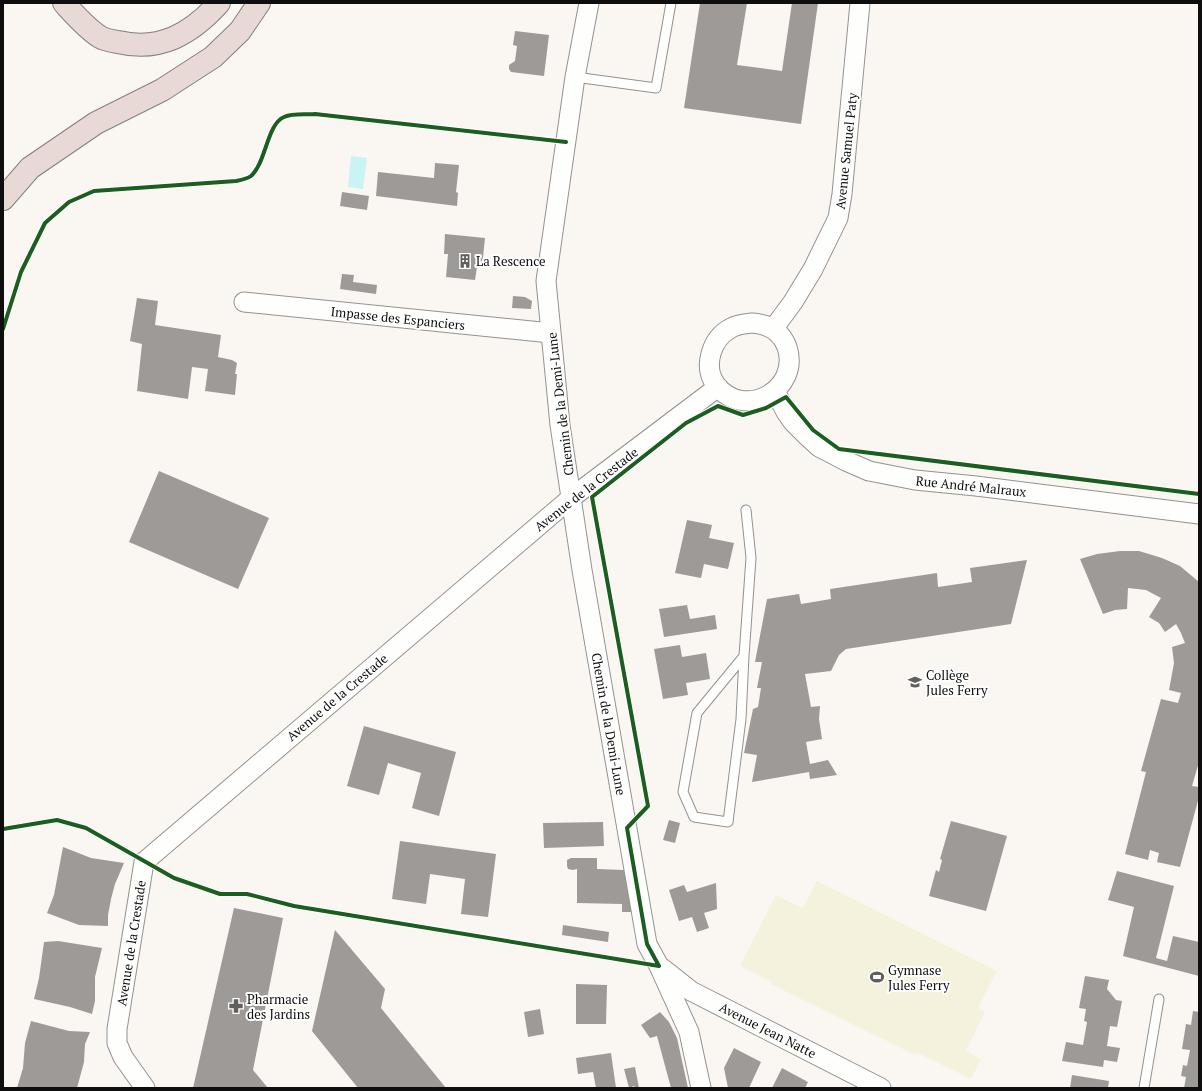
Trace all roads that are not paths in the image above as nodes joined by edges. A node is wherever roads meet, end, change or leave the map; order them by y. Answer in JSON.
{"nodes":[{"id":1,"x":64,"y":3,"type":"edge"},
{"id":2,"x":218,"y":3,"type":"edge"},
{"id":3,"x":259,"y":3,"type":"edge"},
{"id":4,"x":588,"y":3,"type":"edge"},
{"id":5,"x":671,"y":3,"type":"edge"},
{"id":6,"x":860,"y":3,"type":"edge"},
{"id":7,"x":575,"y":78,"type":"junction"},
{"id":8,"x":3,"y":199,"type":"edge"},
{"id":9,"x":244,"y":302,"type":"dead end"},
{"id":10,"x":773,"y":329,"type":"junction"},
{"id":11,"x":551,"y":333,"type":"junction"},
{"id":12,"x":718,"y":387,"type":"junction"},
{"id":13,"x":775,"y":391,"type":"junction"},
{"id":14,"x":571,"y":498,"type":"junction"},
{"id":15,"x":746,"y":510,"type":"dead end"},
{"id":16,"x":1199,"y":514,"type":"edge"},
{"id":17,"x":744,"y":656,"type":"junction"},
{"id":18,"x":659,"y":966,"type":"junction"},
{"id":19,"x":1159,"y":999,"type":"dead end"},
{"id":20,"x":145,"y":1088,"type":"edge"},
{"id":21,"x":700,"y":1088,"type":"edge"},
{"id":22,"x":881,"y":1088,"type":"edge"},
{"id":23,"x":1144,"y":1088,"type":"edge"}],
"edges":[{"from":1,"to":2,"type":"highway"},
{"from":3,"to":8,"type":"highway"},
{"from":4,"to":7,"type":"street","name":"Chemin de la Demi-Lune"},
{"from":5,"to":7,"type":"lane"},
{"from":6,"to":10,"type":"street","name":"Avenue Samuel Paty"},
{"from":7,"to":11,"type":"street","name":"Chemin de la Demi-Lune"},
{"from":9,"to":11,"type":"street","name":"Impasse des Espanciers"},
{"from":10,"to":12,"type":"street"},
{"from":10,"to":13,"type":"street"},
{"from":11,"to":14,"type":"street","name":"Chemin de la Demi-Lune"},
{"from":12,"to":13,"type":"street"},
{"from":12,"to":14,"type":"street","name":"Avenue de la Crestade"},
{"from":13,"to":16,"type":"street","name":"Rue André Malraux"},
{"from":14,"to":18,"type":"street","name":"Chemin de la Demi-Lune"},
{"from":14,"to":20,"type":"street","name":"Avenue de la Crestade"},
{"from":15,"to":17,"type":"lane"},
{"from":17,"to":17,"type":"lane"},
{"from":18,"to":21,"type":"street","name":"Chemin de la Demi-Lune"},
{"from":18,"to":22,"type":"street","name":"Avenue Jean Natte"},
{"from":19,"to":23,"type":"lane"}]}
